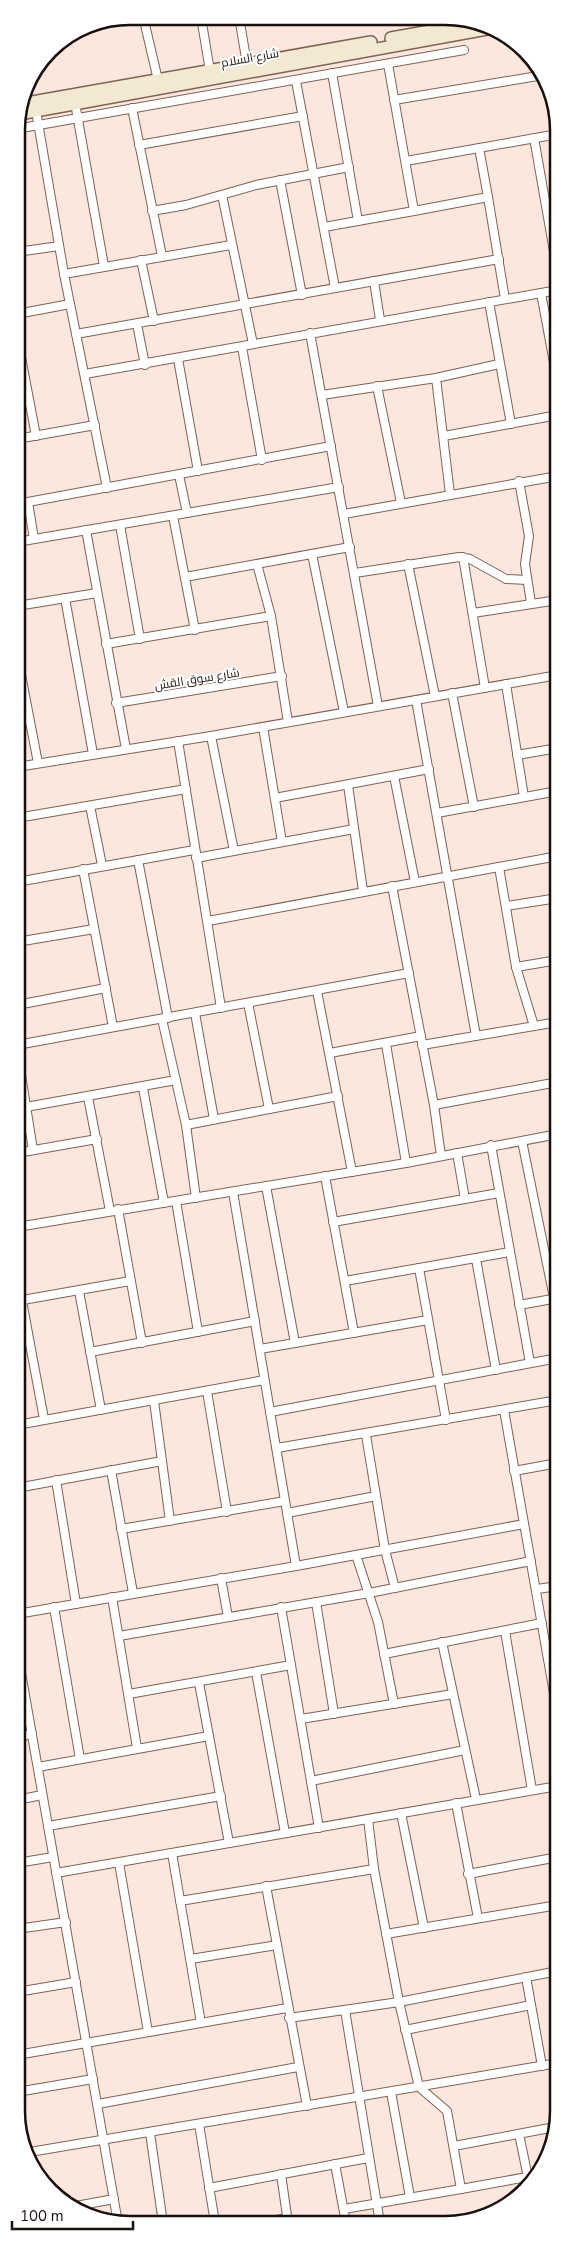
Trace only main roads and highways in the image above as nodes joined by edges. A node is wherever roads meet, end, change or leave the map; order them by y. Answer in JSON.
{"nodes":[{"id":1,"x":457,"y":26,"type":"edge"},
{"id":2,"x":441,"y":28,"type":"edge"},
{"id":3,"x":471,"y":29,"type":"edge"},
{"id":4,"x":396,"y":42,"type":"junction"},
{"id":5,"x":29,"y":103,"type":"edge"},
{"id":6,"x":27,"y":113,"type":"edge"}],
"edges":[{"from":1,"to":2,"type":"main road","name":"شارع السلام"},
{"from":2,"to":3,"type":"main road","name":"شارع السلام"},
{"from":2,"to":4,"type":"main road","name":"شارع السلام"},
{"from":4,"to":5,"type":"main road","name":"شارع السلام"},
{"from":4,"to":6,"type":"main road","name":"شارع السلام"}]}
